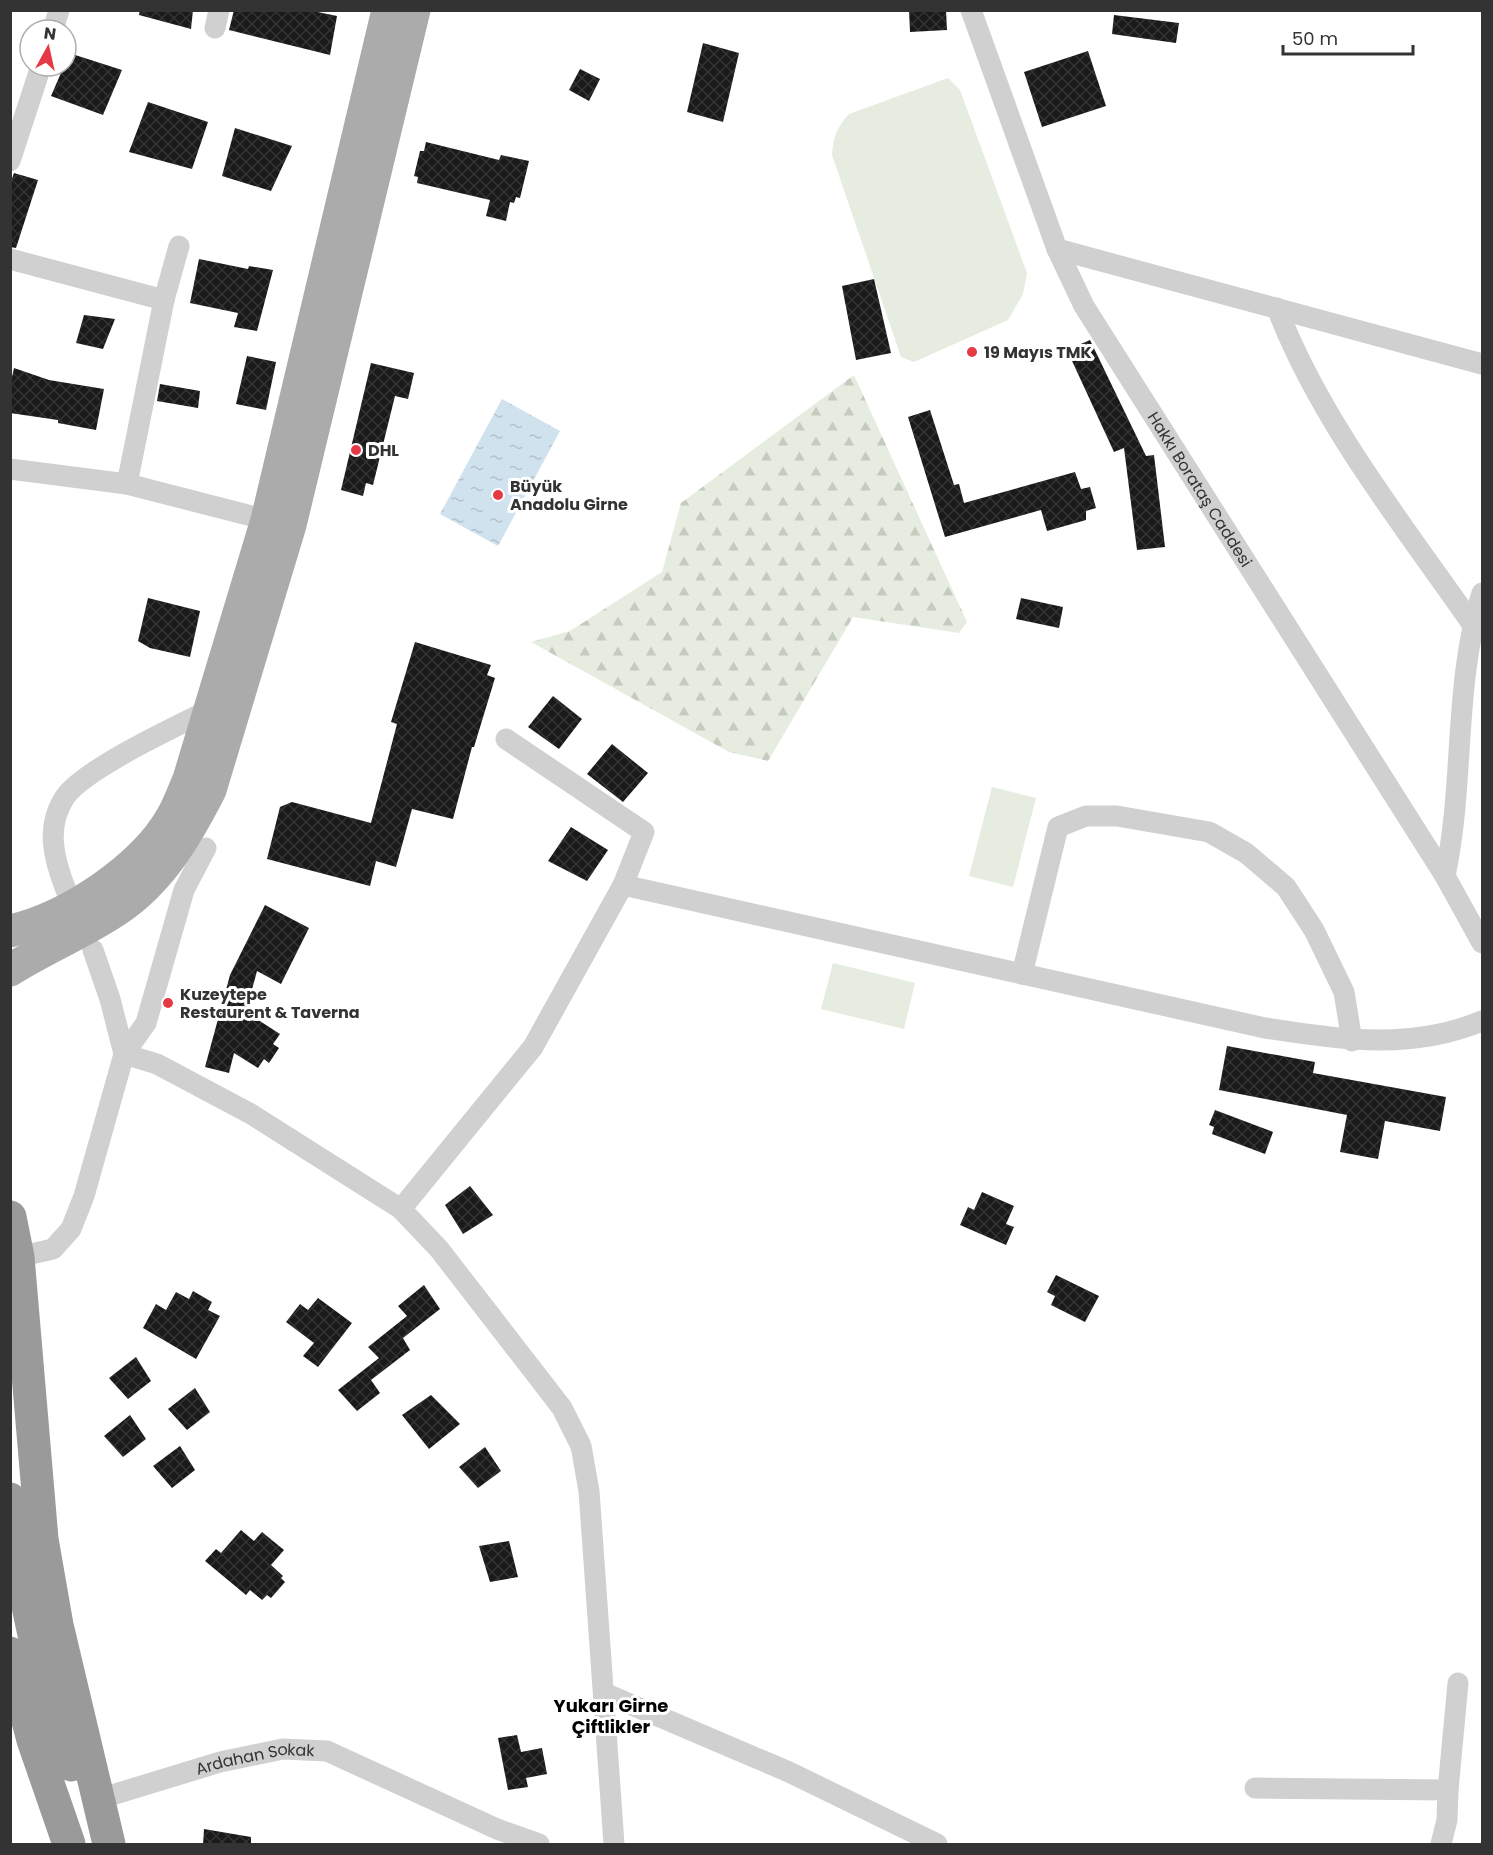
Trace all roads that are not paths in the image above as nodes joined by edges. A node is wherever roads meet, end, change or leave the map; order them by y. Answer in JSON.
{"nodes":[{"id":1,"x":388,"y":10,"type":"edge"},
{"id":2,"x":414,"y":10,"type":"edge"},
{"id":3,"x":971,"y":10,"type":"edge"},
{"id":4,"x":37,"y":78,"type":"edge"},
{"id":5,"x":10,"y":161,"type":"edge"},
{"id":6,"x":178,"y":246,"type":"dead end"},
{"id":7,"x":1058,"y":249,"type":"junction"},
{"id":8,"x":10,"y":259,"type":"edge"},
{"id":9,"x":164,"y":300,"type":"junction"},
{"id":10,"x":1277,"y":308,"type":"junction"},
{"id":11,"x":1482,"y":364,"type":"edge"},
{"id":12,"x":10,"y":470,"type":"edge"},
{"id":13,"x":127,"y":484,"type":"junction"},
{"id":14,"x":267,"y":520,"type":"junction"},
{"id":15,"x":1482,"y":593,"type":"edge"},
{"id":16,"x":1472,"y":624,"type":"junction"},
{"id":17,"x":210,"y":709,"type":"junction"},
{"id":18,"x":506,"y":739,"type":"dead end"},
{"id":19,"x":206,"y":848,"type":"dead end"},
{"id":20,"x":1445,"y":876,"type":"junction"},
{"id":21,"x":623,"y":885,"type":"junction"},
{"id":22,"x":66,"y":890,"type":"dead end"},
{"id":23,"x":1475,"y":917,"type":"edge"},
{"id":24,"x":10,"y":931,"type":"edge"},
{"id":25,"x":1482,"y":943,"type":"edge"},
{"id":26,"x":93,"y":950,"type":"dead end"},
{"id":27,"x":10,"y":970,"type":"edge"},
{"id":28,"x":1022,"y":974,"type":"junction"},
{"id":29,"x":1482,"y":1021,"type":"edge"},
{"id":30,"x":1352,"y":1041,"type":"junction"},
{"id":31,"x":124,"y":1054,"type":"junction"},
{"id":32,"x":401,"y":1209,"type":"junction"},
{"id":33,"x":10,"y":1216,"type":"edge"},
{"id":34,"x":18,"y":1257,"type":"junction"},
{"id":35,"x":10,"y":1499,"type":"edge"},
{"id":36,"x":10,"y":1653,"type":"edge"},
{"id":37,"x":1458,"y":1683,"type":"dead end"},
{"id":38,"x":604,"y":1694,"type":"junction"},
{"id":39,"x":10,"y":1726,"type":"edge"},
{"id":40,"x":1255,"y":1788,"type":"dead end"},
{"id":41,"x":1448,"y":1790,"type":"junction"},
{"id":42,"x":99,"y":1798,"type":"junction"},
{"id":43,"x":66,"y":1837,"type":"edge"},
{"id":44,"x":103,"y":1845,"type":"edge"},
{"id":45,"x":109,"y":1845,"type":"edge"},
{"id":46,"x":539,"y":1845,"type":"edge"},
{"id":47,"x":614,"y":1845,"type":"edge"},
{"id":48,"x":937,"y":1845,"type":"edge"},
{"id":49,"x":1441,"y":1845,"type":"edge"}],
"edges":[{"from":1,"to":14,"type":"main road"},
{"from":2,"to":27,"type":"main road"},
{"from":3,"to":7,"type":"street","name":"Hakkı Borataş Caddesi"},
{"from":4,"to":5,"type":"street"},
{"from":6,"to":9,"type":"street"},
{"from":7,"to":10,"type":"street"},
{"from":7,"to":20,"type":"street","name":"Hakkı Borataş Caddesi"},
{"from":8,"to":9,"type":"street"},
{"from":9,"to":13,"type":"street"},
{"from":10,"to":11,"type":"street"},
{"from":10,"to":16,"type":"street"},
{"from":12,"to":13,"type":"street"},
{"from":13,"to":14,"type":"street"},
{"from":14,"to":17,"type":"main road"},
{"from":15,"to":16,"type":"street"},
{"from":16,"to":20,"type":"street"},
{"from":17,"to":22,"type":"street"},
{"from":17,"to":24,"type":"main road"},
{"from":18,"to":21,"type":"street"},
{"from":19,"to":31,"type":"street"},
{"from":20,"to":23,"type":"street","name":"Hakkı Borataş Caddesi"},
{"from":21,"to":28,"type":"street"},
{"from":21,"to":32,"type":"street"},
{"from":23,"to":25,"type":"street","name":"Hakkı Borataş Caddesi"},
{"from":26,"to":31,"type":"street"},
{"from":28,"to":30,"type":"street"},
{"from":28,"to":30,"type":"street"},
{"from":29,"to":30,"type":"street"},
{"from":31,"to":32,"type":"street"},
{"from":31,"to":34,"type":"street"},
{"from":32,"to":38,"type":"street"},
{"from":33,"to":34,"type":"highway"},
{"from":34,"to":42,"type":"highway"},
{"from":35,"to":44,"type":"highway"},
{"from":36,"to":43,"type":"highway"},
{"from":37,"to":41,"type":"street"},
{"from":38,"to":47,"type":"street"},
{"from":38,"to":48,"type":"street"},
{"from":39,"to":43,"type":"highway"},
{"from":40,"to":41,"type":"street"},
{"from":41,"to":49,"type":"street"},
{"from":42,"to":45,"type":"highway"},
{"from":42,"to":46,"type":"street","name":"Ardahan Sokak"}]}
